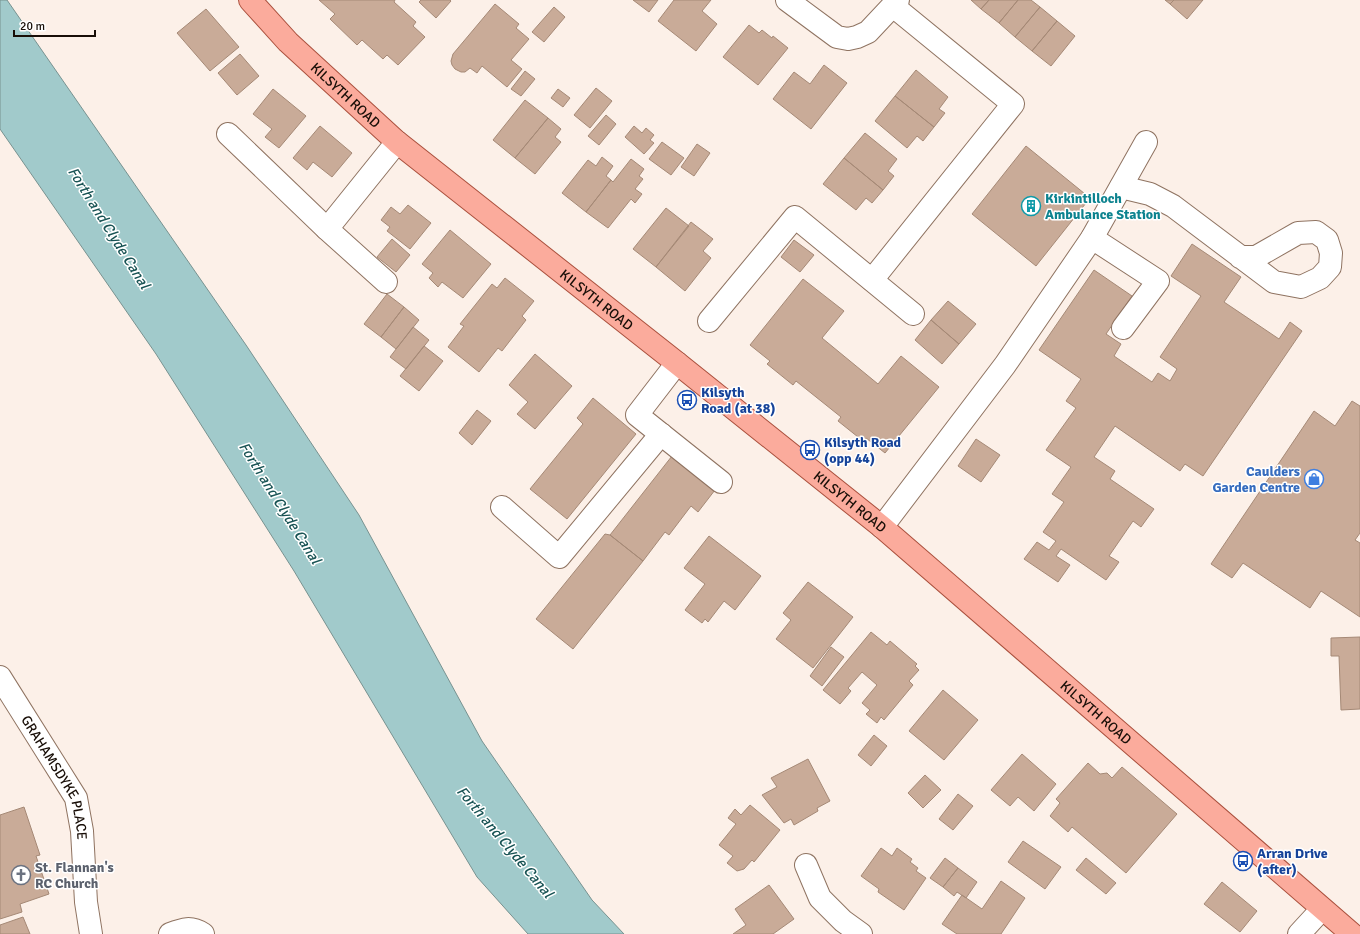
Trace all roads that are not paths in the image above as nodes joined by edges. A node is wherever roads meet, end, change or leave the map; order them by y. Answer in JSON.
{"nodes":[{"id":1,"x":250,"y":0,"type":"edge"},
{"id":2,"x":788,"y":0,"type":"edge"},
{"id":3,"x":896,"y":3,"type":"edge"},
{"id":4,"x":228,"y":134,"type":"dead end"},
{"id":5,"x":397,"y":142,"type":"junction"},
{"id":6,"x":1146,"y":142,"type":"dead end"},
{"id":7,"x":1121,"y":187,"type":"junction"},
{"id":8,"x":327,"y":229,"type":"junction"},
{"id":9,"x":1092,"y":238,"type":"junction"},
{"id":10,"x":1240,"y":257,"type":"dead end"},
{"id":11,"x":872,"y":280,"type":"junction"},
{"id":12,"x":386,"y":282,"type":"dead end"},
{"id":13,"x":913,"y":314,"type":"dead end"},
{"id":14,"x":709,"y":321,"type":"dead end"},
{"id":15,"x":1123,"y":328,"type":"dead end"},
{"id":16,"x":677,"y":363,"type":"junction"},
{"id":17,"x":661,"y":434,"type":"junction"},
{"id":18,"x":721,"y":482,"type":"dead end"},
{"id":19,"x":502,"y":507,"type":"dead end"},
{"id":20,"x":882,"y":527,"type":"junction"},
{"id":21,"x":0,"y":676,"type":"edge"},
{"id":22,"x":806,"y":865,"type":"dead end"},
{"id":23,"x":1322,"y":909,"type":"junction"},
{"id":24,"x":91,"y":934,"type":"edge"},
{"id":25,"x":170,"y":934,"type":"edge"},
{"id":26,"x":203,"y":934,"type":"edge"},
{"id":27,"x":861,"y":934,"type":"edge"},
{"id":28,"x":1299,"y":934,"type":"edge"},
{"id":29,"x":1352,"y":934,"type":"edge"}],
"edges":[{"from":1,"to":5,"type":"main road","name":"KILSYTH ROAD"},
{"from":2,"to":3,"type":"street"},
{"from":3,"to":11,"type":"street"},
{"from":4,"to":8,"type":"street"},
{"from":5,"to":8,"type":"street"},
{"from":5,"to":16,"type":"main road","name":"KILSYTH ROAD"},
{"from":6,"to":7,"type":"street"},
{"from":7,"to":9,"type":"street"},
{"from":7,"to":10,"type":"street"},
{"from":8,"to":12,"type":"street"},
{"from":9,"to":15,"type":"street"},
{"from":9,"to":20,"type":"street"},
{"from":11,"to":13,"type":"street"},
{"from":11,"to":14,"type":"street"},
{"from":16,"to":17,"type":"street"},
{"from":16,"to":20,"type":"main road","name":"KILSYTH ROAD"},
{"from":17,"to":18,"type":"street"},
{"from":17,"to":19,"type":"street"},
{"from":20,"to":23,"type":"main road","name":"KILSYTH ROAD"},
{"from":21,"to":24,"type":"street","name":"GRAHAMSDYKE PLACE"},
{"from":22,"to":27,"type":"street"},
{"from":23,"to":28,"type":"street"},
{"from":23,"to":29,"type":"main road","name":"KILSYTH ROAD"},
{"from":25,"to":26,"type":"street"}]}
